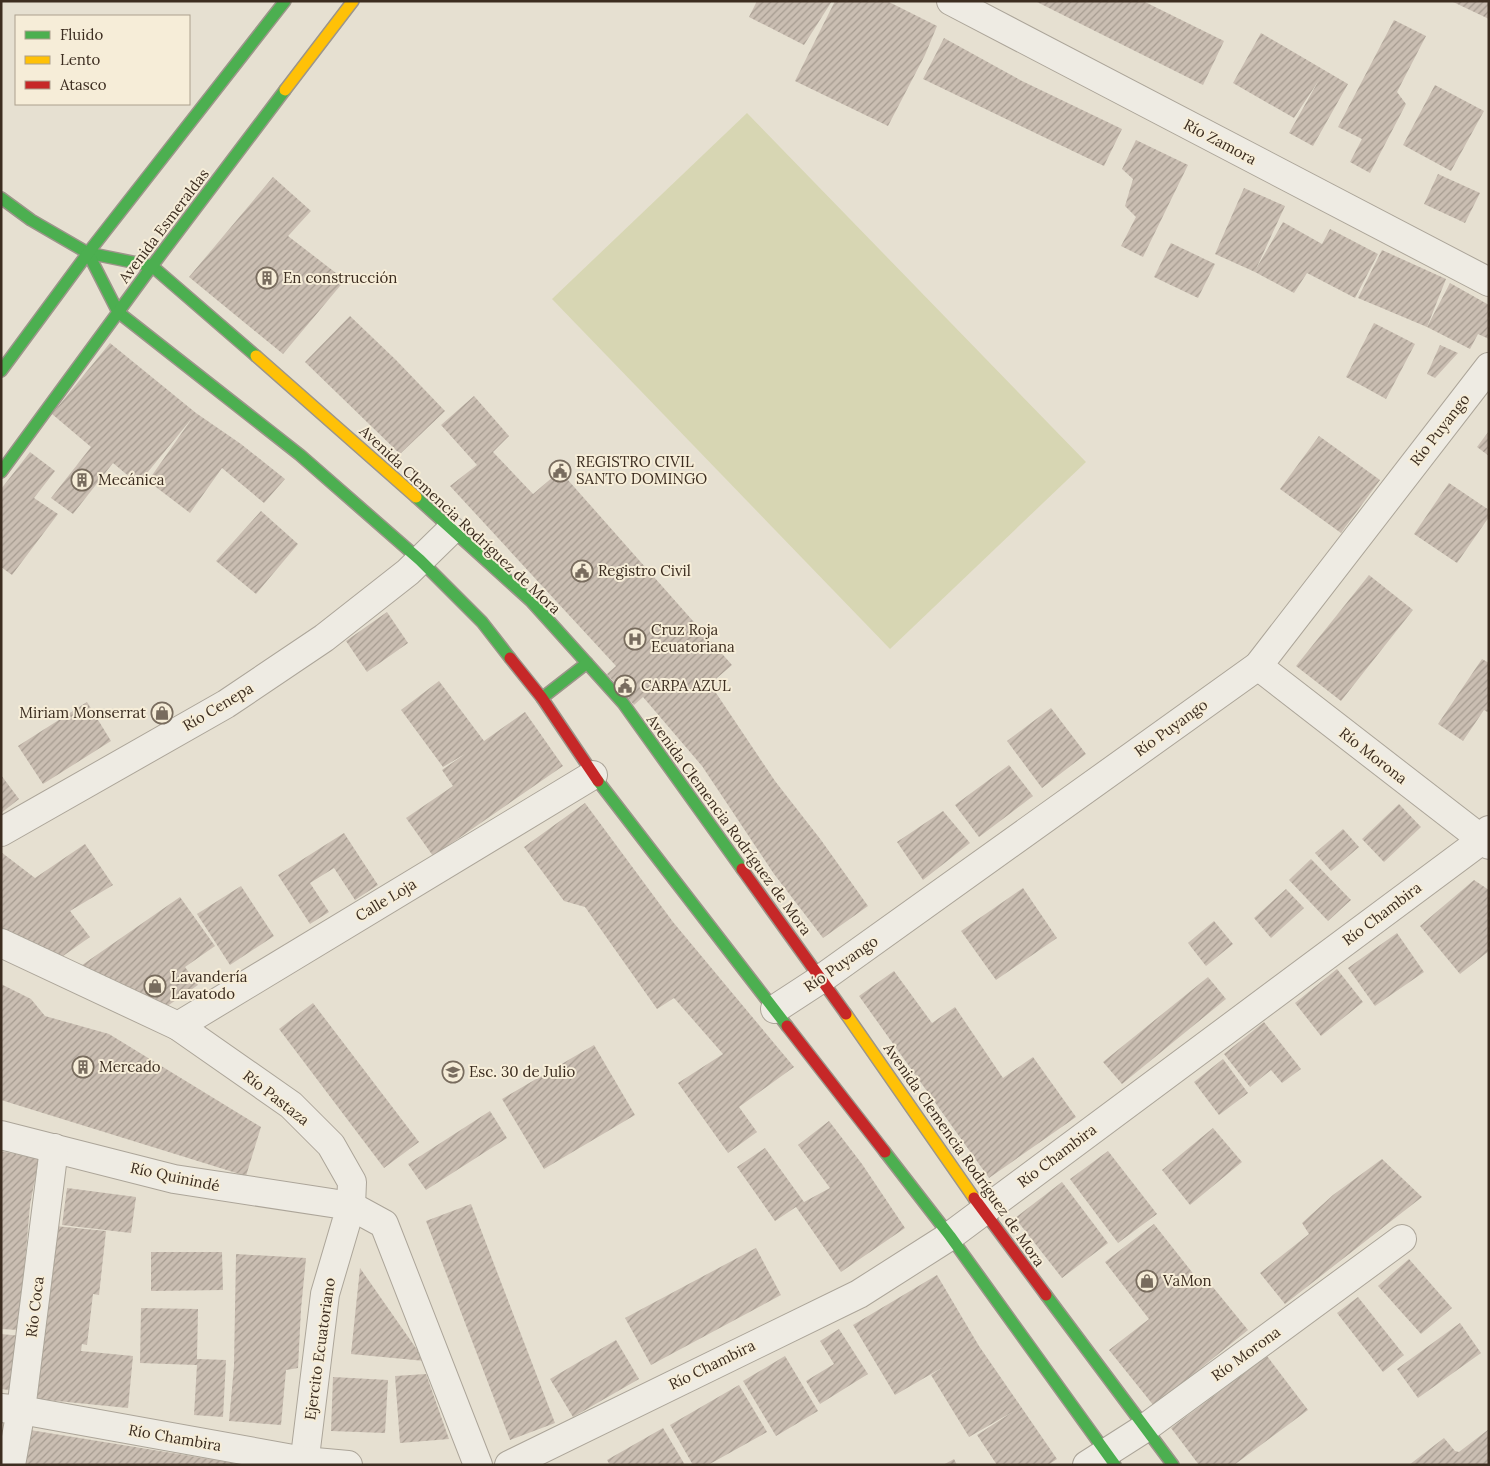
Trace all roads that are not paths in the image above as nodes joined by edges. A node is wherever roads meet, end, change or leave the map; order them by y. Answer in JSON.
{"nodes":[{"id":1,"x":285,"y":1,"type":"edge"},
{"id":2,"x":353,"y":1,"type":"edge"},
{"id":3,"x":951,"y":1,"type":"edge"},
{"id":4,"x":1,"y":198,"type":"edge"},
{"id":5,"x":88,"y":253,"type":"junction"},
{"id":6,"x":152,"y":266,"type":"junction"},
{"id":7,"x":1489,"y":282,"type":"edge"},
{"id":8,"x":118,"y":312,"type":"junction"},
{"id":9,"x":1489,"y":367,"type":"edge"},
{"id":10,"x":1,"y":371,"type":"edge"},
{"id":11,"x":1,"y":472,"type":"edge"},
{"id":12,"x":451,"y":530,"type":"junction"},
{"id":13,"x":420,"y":560,"type":"junction"},
{"id":14,"x":587,"y":663,"type":"junction"},
{"id":15,"x":1258,"y":666,"type":"junction"},
{"id":16,"x":542,"y":698,"type":"junction"},
{"id":17,"x":593,"y":774,"type":"junction"},
{"id":18,"x":1,"y":832,"type":"edge"},
{"id":19,"x":1486,"y":838,"type":"edge"},
{"id":20,"x":1,"y":943,"type":"edge"},
{"id":21,"x":821,"y":979,"type":"junction"},
{"id":22,"x":775,"y":1009,"type":"junction"},
{"id":23,"x":178,"y":1026,"type":"junction"},
{"id":24,"x":1,"y":1135,"type":"edge"},
{"id":25,"x":54,"y":1148,"type":"junction"},
{"id":26,"x":350,"y":1206,"type":"junction"},
{"id":27,"x":983,"y":1211,"type":"junction"},
{"id":28,"x":950,"y":1236,"type":"junction"},
{"id":29,"x":1402,"y":1239,"type":"dead end"},
{"id":30,"x":11,"y":1409,"type":"edge"},
{"id":31,"x":1145,"y":1428,"type":"junction"},
{"id":32,"x":1103,"y":1461,"type":"edge"},
{"id":33,"x":304,"y":1463,"type":"edge"},
{"id":34,"x":11,"y":1465,"type":"edge"},
{"id":35,"x":348,"y":1465,"type":"edge"},
{"id":36,"x":478,"y":1465,"type":"edge"},
{"id":37,"x":508,"y":1465,"type":"edge"},
{"id":38,"x":1173,"y":1465,"type":"edge"}],
"edges":[{"from":1,"to":5,"type":"street"},
{"from":2,"to":6,"type":"street","name":"Avenida Esmeraldas"},
{"from":3,"to":7,"type":"street","name":"Río Zamora"},
{"from":4,"to":5,"type":"street","name":"Avenida Clemencia Rodríguez de Mora"},
{"from":5,"to":6,"type":"street","name":"Avenida Clemencia Rodríguez de Mora"},
{"from":5,"to":8,"type":"street"},
{"from":5,"to":10,"type":"street"},
{"from":6,"to":8,"type":"street","name":"Avenida Esmeraldas"},
{"from":6,"to":12,"type":"street","name":"Avenida Clemencia Rodríguez de Mora"},
{"from":8,"to":11,"type":"street","name":"Avenida Esmeraldas"},
{"from":8,"to":13,"type":"street"},
{"from":9,"to":15,"type":"street","name":"Río Puyango"},
{"from":12,"to":13,"type":"street","name":"Río Cenepa"},
{"from":12,"to":14,"type":"street","name":"Avenida Clemencia Rodríguez de Mora"},
{"from":13,"to":16,"type":"street"},
{"from":13,"to":18,"type":"street","name":"Río Cenepa"},
{"from":14,"to":16,"type":"street"},
{"from":14,"to":21,"type":"street","name":"Avenida Clemencia Rodríguez de Mora"},
{"from":15,"to":19,"type":"street","name":"Río Morona"},
{"from":15,"to":21,"type":"street","name":"Río Puyango"},
{"from":16,"to":17,"type":"street"},
{"from":17,"to":22,"type":"street"},
{"from":17,"to":23,"type":"street","name":"Calle Loja"},
{"from":19,"to":27,"type":"street","name":"Río Chambira"},
{"from":20,"to":23,"type":"street","name":"Río Pastaza"},
{"from":21,"to":22,"type":"street","name":"Río Puyango"},
{"from":21,"to":27,"type":"street","name":"Avenida Clemencia Rodríguez de Mora"},
{"from":22,"to":28,"type":"street"},
{"from":23,"to":26,"type":"street","name":"Río Pastaza"},
{"from":24,"to":25,"type":"street","name":"Río Quinindé"},
{"from":25,"to":26,"type":"street","name":"Río Quinindé"},
{"from":25,"to":30,"type":"street","name":"Río Coca"},
{"from":26,"to":33,"type":"street","name":"Ejercito Ecuatoriano"},
{"from":26,"to":36,"type":"street"},
{"from":27,"to":28,"type":"street","name":"Río Chambira"},
{"from":27,"to":31,"type":"street","name":"Avenida Clemencia Rodríguez de Mora"},
{"from":28,"to":32,"type":"street"},
{"from":28,"to":37,"type":"street","name":"Río Chambira"},
{"from":29,"to":31,"type":"street","name":"Río Morona"},
{"from":30,"to":33,"type":"street","name":"Río Chambira"},
{"from":30,"to":34,"type":"street","name":"Río Coca"},
{"from":31,"to":32,"type":"street","name":"Río Morona"},
{"from":31,"to":38,"type":"street","name":"Avenida Clemencia Rodríguez de Mora"},
{"from":33,"to":35,"type":"street","name":"Río Chambira"}]}
